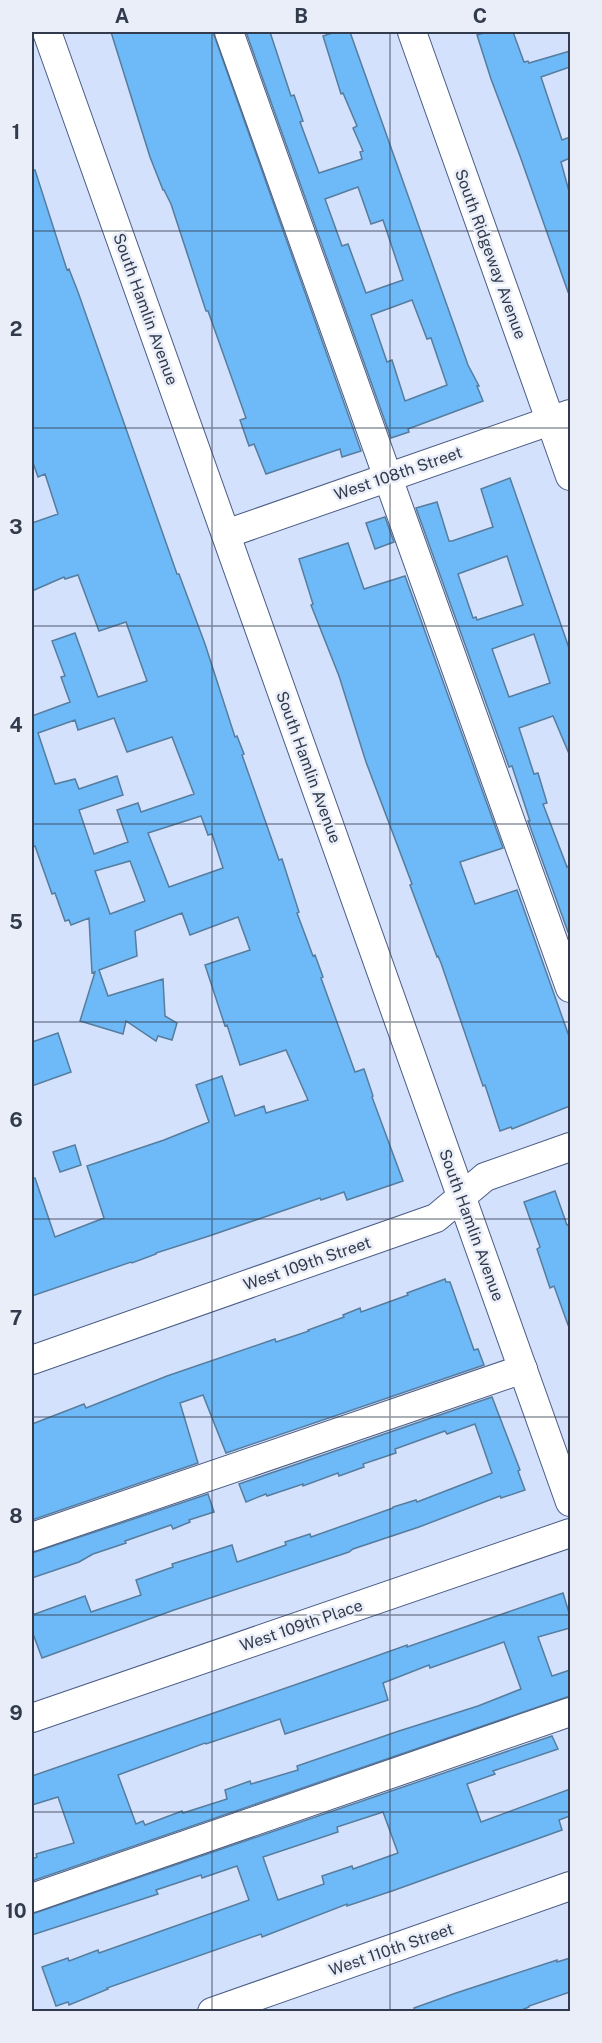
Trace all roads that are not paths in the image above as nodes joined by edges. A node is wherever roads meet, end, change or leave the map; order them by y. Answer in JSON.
{"nodes":[{"id":1,"x":47,"y":32,"type":"edge"},
{"id":2,"x":228,"y":32,"type":"edge"},
{"id":3,"x":412,"y":32,"type":"edge"},
{"id":4,"x":560,"y":417,"type":"edge"},
{"id":5,"x":388,"y":476,"type":"junction"},
{"id":6,"x":570,"y":476,"type":"edge"},
{"id":7,"x":226,"y":534,"type":"junction"},
{"id":8,"x":570,"y":988,"type":"edge"},
{"id":9,"x":570,"y":1147,"type":"edge"},
{"id":10,"x":462,"y":1197,"type":"junction"},
{"id":11,"x":32,"y":1360,"type":"edge"},
{"id":12,"x":523,"y":1369,"type":"junction"},
{"id":13,"x":570,"y":1502,"type":"edge"},
{"id":14,"x":570,"y":1533,"type":"edge"},
{"id":15,"x":32,"y":1537,"type":"edge"},
{"id":16,"x":570,"y":1712,"type":"edge"},
{"id":17,"x":32,"y":1718,"type":"edge"},
{"id":18,"x":570,"y":1886,"type":"edge"},
{"id":19,"x":32,"y":1898,"type":"edge"},
{"id":20,"x":212,"y":2012,"type":"edge"}],
"edges":[{"from":1,"to":7,"type":"street","name":"South Hamlin Avenue"},
{"from":2,"to":5,"type":"street"},
{"from":3,"to":4,"type":"street","name":"South Ridgeway Avenue"},
{"from":4,"to":5,"type":"street","name":"West 108th Street"},
{"from":4,"to":6,"type":"street","name":"South Ridgeway Avenue"},
{"from":5,"to":7,"type":"street","name":"West 108th Street"},
{"from":5,"to":8,"type":"street"},
{"from":7,"to":10,"type":"street","name":"South Hamlin Avenue"},
{"from":9,"to":10,"type":"street","name":"West 109th Street"},
{"from":10,"to":11,"type":"street","name":"West 109th Street"},
{"from":10,"to":12,"type":"street","name":"South Hamlin Avenue"},
{"from":12,"to":13,"type":"street","name":"South Hamlin Avenue"},
{"from":12,"to":15,"type":"street"},
{"from":14,"to":17,"type":"street","name":"West 109th Place"},
{"from":16,"to":19,"type":"street"},
{"from":18,"to":20,"type":"street","name":"West 110th Street"}]}
